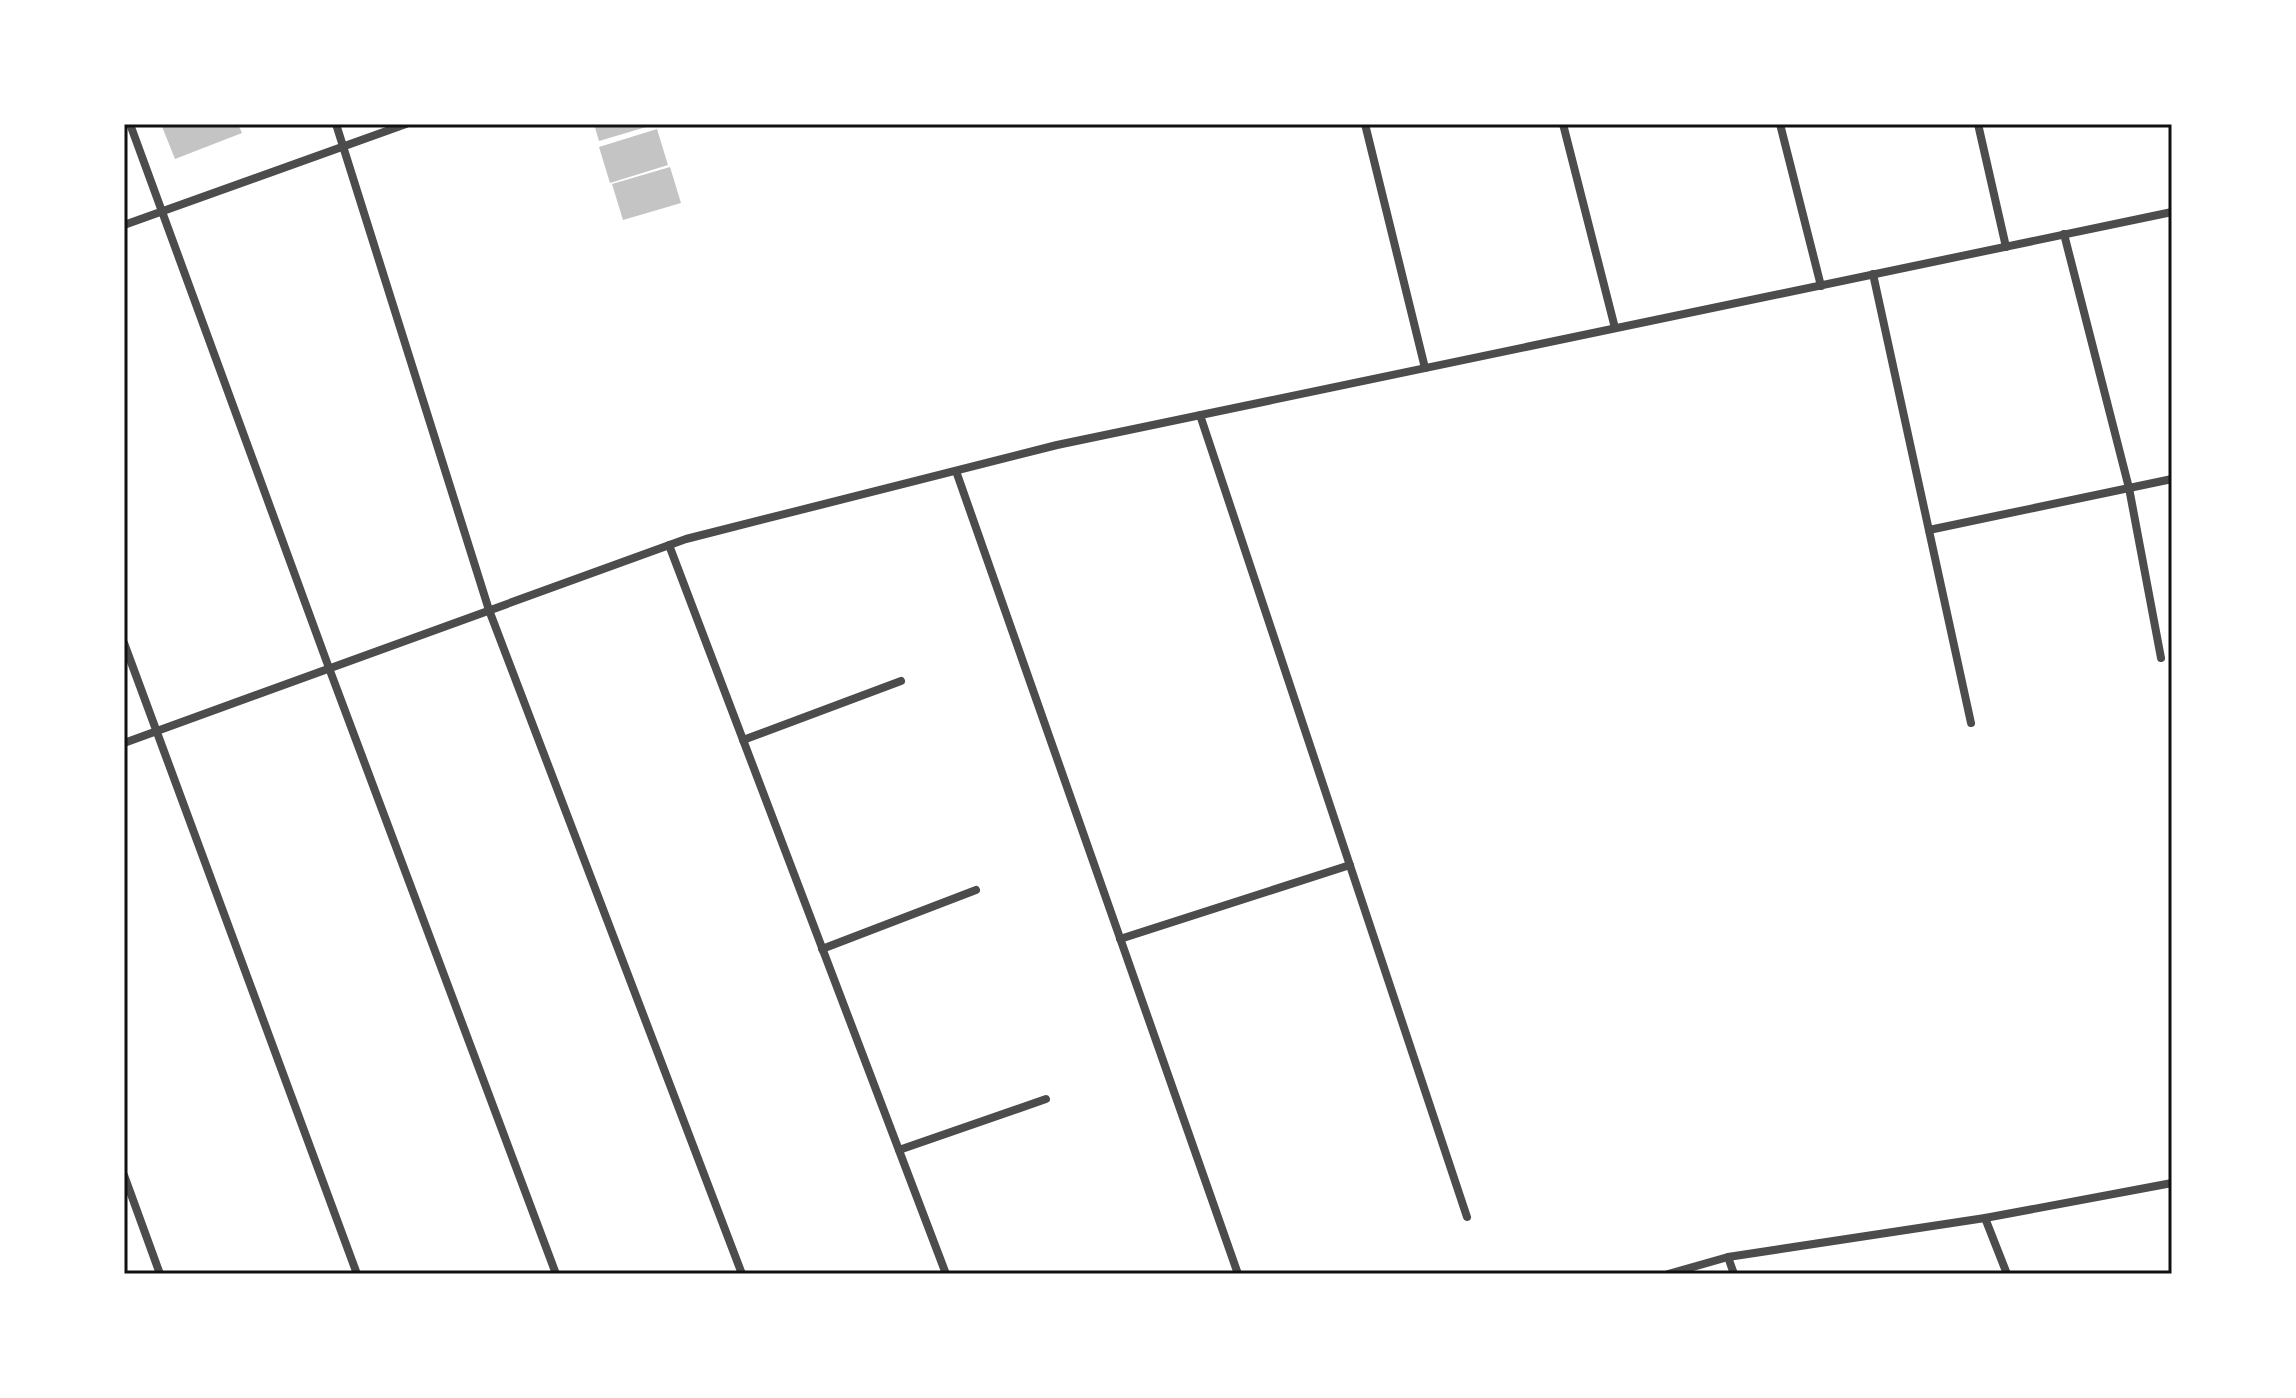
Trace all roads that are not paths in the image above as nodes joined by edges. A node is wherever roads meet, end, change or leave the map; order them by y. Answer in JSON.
{"nodes":[{"id":1,"x":130,"y":124,"type":"edge"},
{"id":2,"x":336,"y":124,"type":"edge"},
{"id":3,"x":406,"y":124,"type":"edge"},
{"id":4,"x":1365,"y":124,"type":"edge"},
{"id":5,"x":1563,"y":124,"type":"edge"},
{"id":6,"x":1780,"y":124,"type":"edge"},
{"id":7,"x":1978,"y":124,"type":"edge"},
{"id":8,"x":344,"y":144,"type":"junction"},
{"id":9,"x":163,"y":212,"type":"junction"},
{"id":10,"x":2172,"y":212,"type":"edge"},
{"id":11,"x":124,"y":225,"type":"edge"},
{"id":12,"x":2064,"y":234,"type":"junction"},
{"id":13,"x":2006,"y":247,"type":"junction"},
{"id":14,"x":1873,"y":274,"type":"junction"},
{"id":15,"x":1821,"y":286,"type":"junction"},
{"id":16,"x":1615,"y":328,"type":"junction"},
{"id":17,"x":1425,"y":368,"type":"junction"},
{"id":18,"x":1200,"y":415,"type":"junction"},
{"id":19,"x":956,"y":471,"type":"junction"},
{"id":20,"x":2172,"y":479,"type":"edge"},
{"id":21,"x":2129,"y":488,"type":"junction"},
{"id":22,"x":1929,"y":530,"type":"junction"},
{"id":23,"x":669,"y":545,"type":"junction"},
{"id":24,"x":489,"y":610,"type":"junction"},
{"id":25,"x":124,"y":643,"type":"edge"},
{"id":26,"x":2161,"y":658,"type":"dead end"},
{"id":27,"x":329,"y":668,"type":"junction"},
{"id":28,"x":901,"y":681,"type":"dead end"},
{"id":29,"x":1971,"y":723,"type":"dead end"},
{"id":30,"x":158,"y":730,"type":"junction"},
{"id":31,"x":743,"y":740,"type":"junction"},
{"id":32,"x":124,"y":743,"type":"edge"},
{"id":33,"x":1350,"y":865,"type":"junction"},
{"id":34,"x":976,"y":890,"type":"dead end"},
{"id":35,"x":1120,"y":939,"type":"junction"},
{"id":36,"x":822,"y":949,"type":"junction"},
{"id":37,"x":1046,"y":1099,"type":"dead end"},
{"id":38,"x":899,"y":1150,"type":"junction"},
{"id":39,"x":124,"y":1175,"type":"edge"},
{"id":40,"x":2172,"y":1183,"type":"edge"},
{"id":41,"x":1467,"y":1217,"type":"dead end"},
{"id":42,"x":1985,"y":1218,"type":"junction"},
{"id":43,"x":1728,"y":1257,"type":"junction"},
{"id":44,"x":160,"y":1274,"type":"edge"},
{"id":45,"x":357,"y":1274,"type":"edge"},
{"id":46,"x":556,"y":1274,"type":"edge"},
{"id":47,"x":742,"y":1274,"type":"edge"},
{"id":48,"x":946,"y":1274,"type":"edge"},
{"id":49,"x":1238,"y":1274,"type":"edge"},
{"id":50,"x":1668,"y":1274,"type":"edge"},
{"id":51,"x":1734,"y":1274,"type":"edge"},
{"id":52,"x":2007,"y":1274,"type":"edge"}],
"edges":[{"from":1,"to":9,"type":"street"},
{"from":2,"to":8,"type":"street"},
{"from":3,"to":8,"type":"street"},
{"from":4,"to":17,"type":"street"},
{"from":5,"to":16,"type":"street"},
{"from":6,"to":15,"type":"street"},
{"from":7,"to":13,"type":"street"},
{"from":8,"to":9,"type":"street"},
{"from":8,"to":24,"type":"street"},
{"from":9,"to":11,"type":"street"},
{"from":9,"to":27,"type":"street"},
{"from":10,"to":12,"type":"street"},
{"from":12,"to":13,"type":"street"},
{"from":12,"to":21,"type":"street"},
{"from":13,"to":14,"type":"street"},
{"from":14,"to":15,"type":"street"},
{"from":14,"to":22,"type":"street"},
{"from":15,"to":16,"type":"street"},
{"from":16,"to":17,"type":"street"},
{"from":17,"to":18,"type":"street"},
{"from":18,"to":19,"type":"street"},
{"from":18,"to":33,"type":"street"},
{"from":19,"to":23,"type":"street"},
{"from":19,"to":35,"type":"street"},
{"from":20,"to":21,"type":"street"},
{"from":21,"to":22,"type":"street"},
{"from":21,"to":26,"type":"street"},
{"from":22,"to":29,"type":"street"},
{"from":23,"to":24,"type":"street"},
{"from":23,"to":31,"type":"street"},
{"from":24,"to":27,"type":"street"},
{"from":24,"to":47,"type":"street"},
{"from":25,"to":30,"type":"street"},
{"from":27,"to":30,"type":"street"},
{"from":27,"to":46,"type":"street"},
{"from":28,"to":31,"type":"street"},
{"from":30,"to":32,"type":"street"},
{"from":30,"to":45,"type":"street"},
{"from":31,"to":36,"type":"street"},
{"from":33,"to":35,"type":"street"},
{"from":33,"to":41,"type":"street"},
{"from":34,"to":36,"type":"street"},
{"from":35,"to":49,"type":"street"},
{"from":36,"to":38,"type":"street"},
{"from":37,"to":38,"type":"street"},
{"from":38,"to":48,"type":"street"},
{"from":39,"to":44,"type":"street"},
{"from":40,"to":42,"type":"street"},
{"from":42,"to":43,"type":"street"},
{"from":42,"to":52,"type":"street"},
{"from":43,"to":50,"type":"street"},
{"from":43,"to":51,"type":"street"}]}
